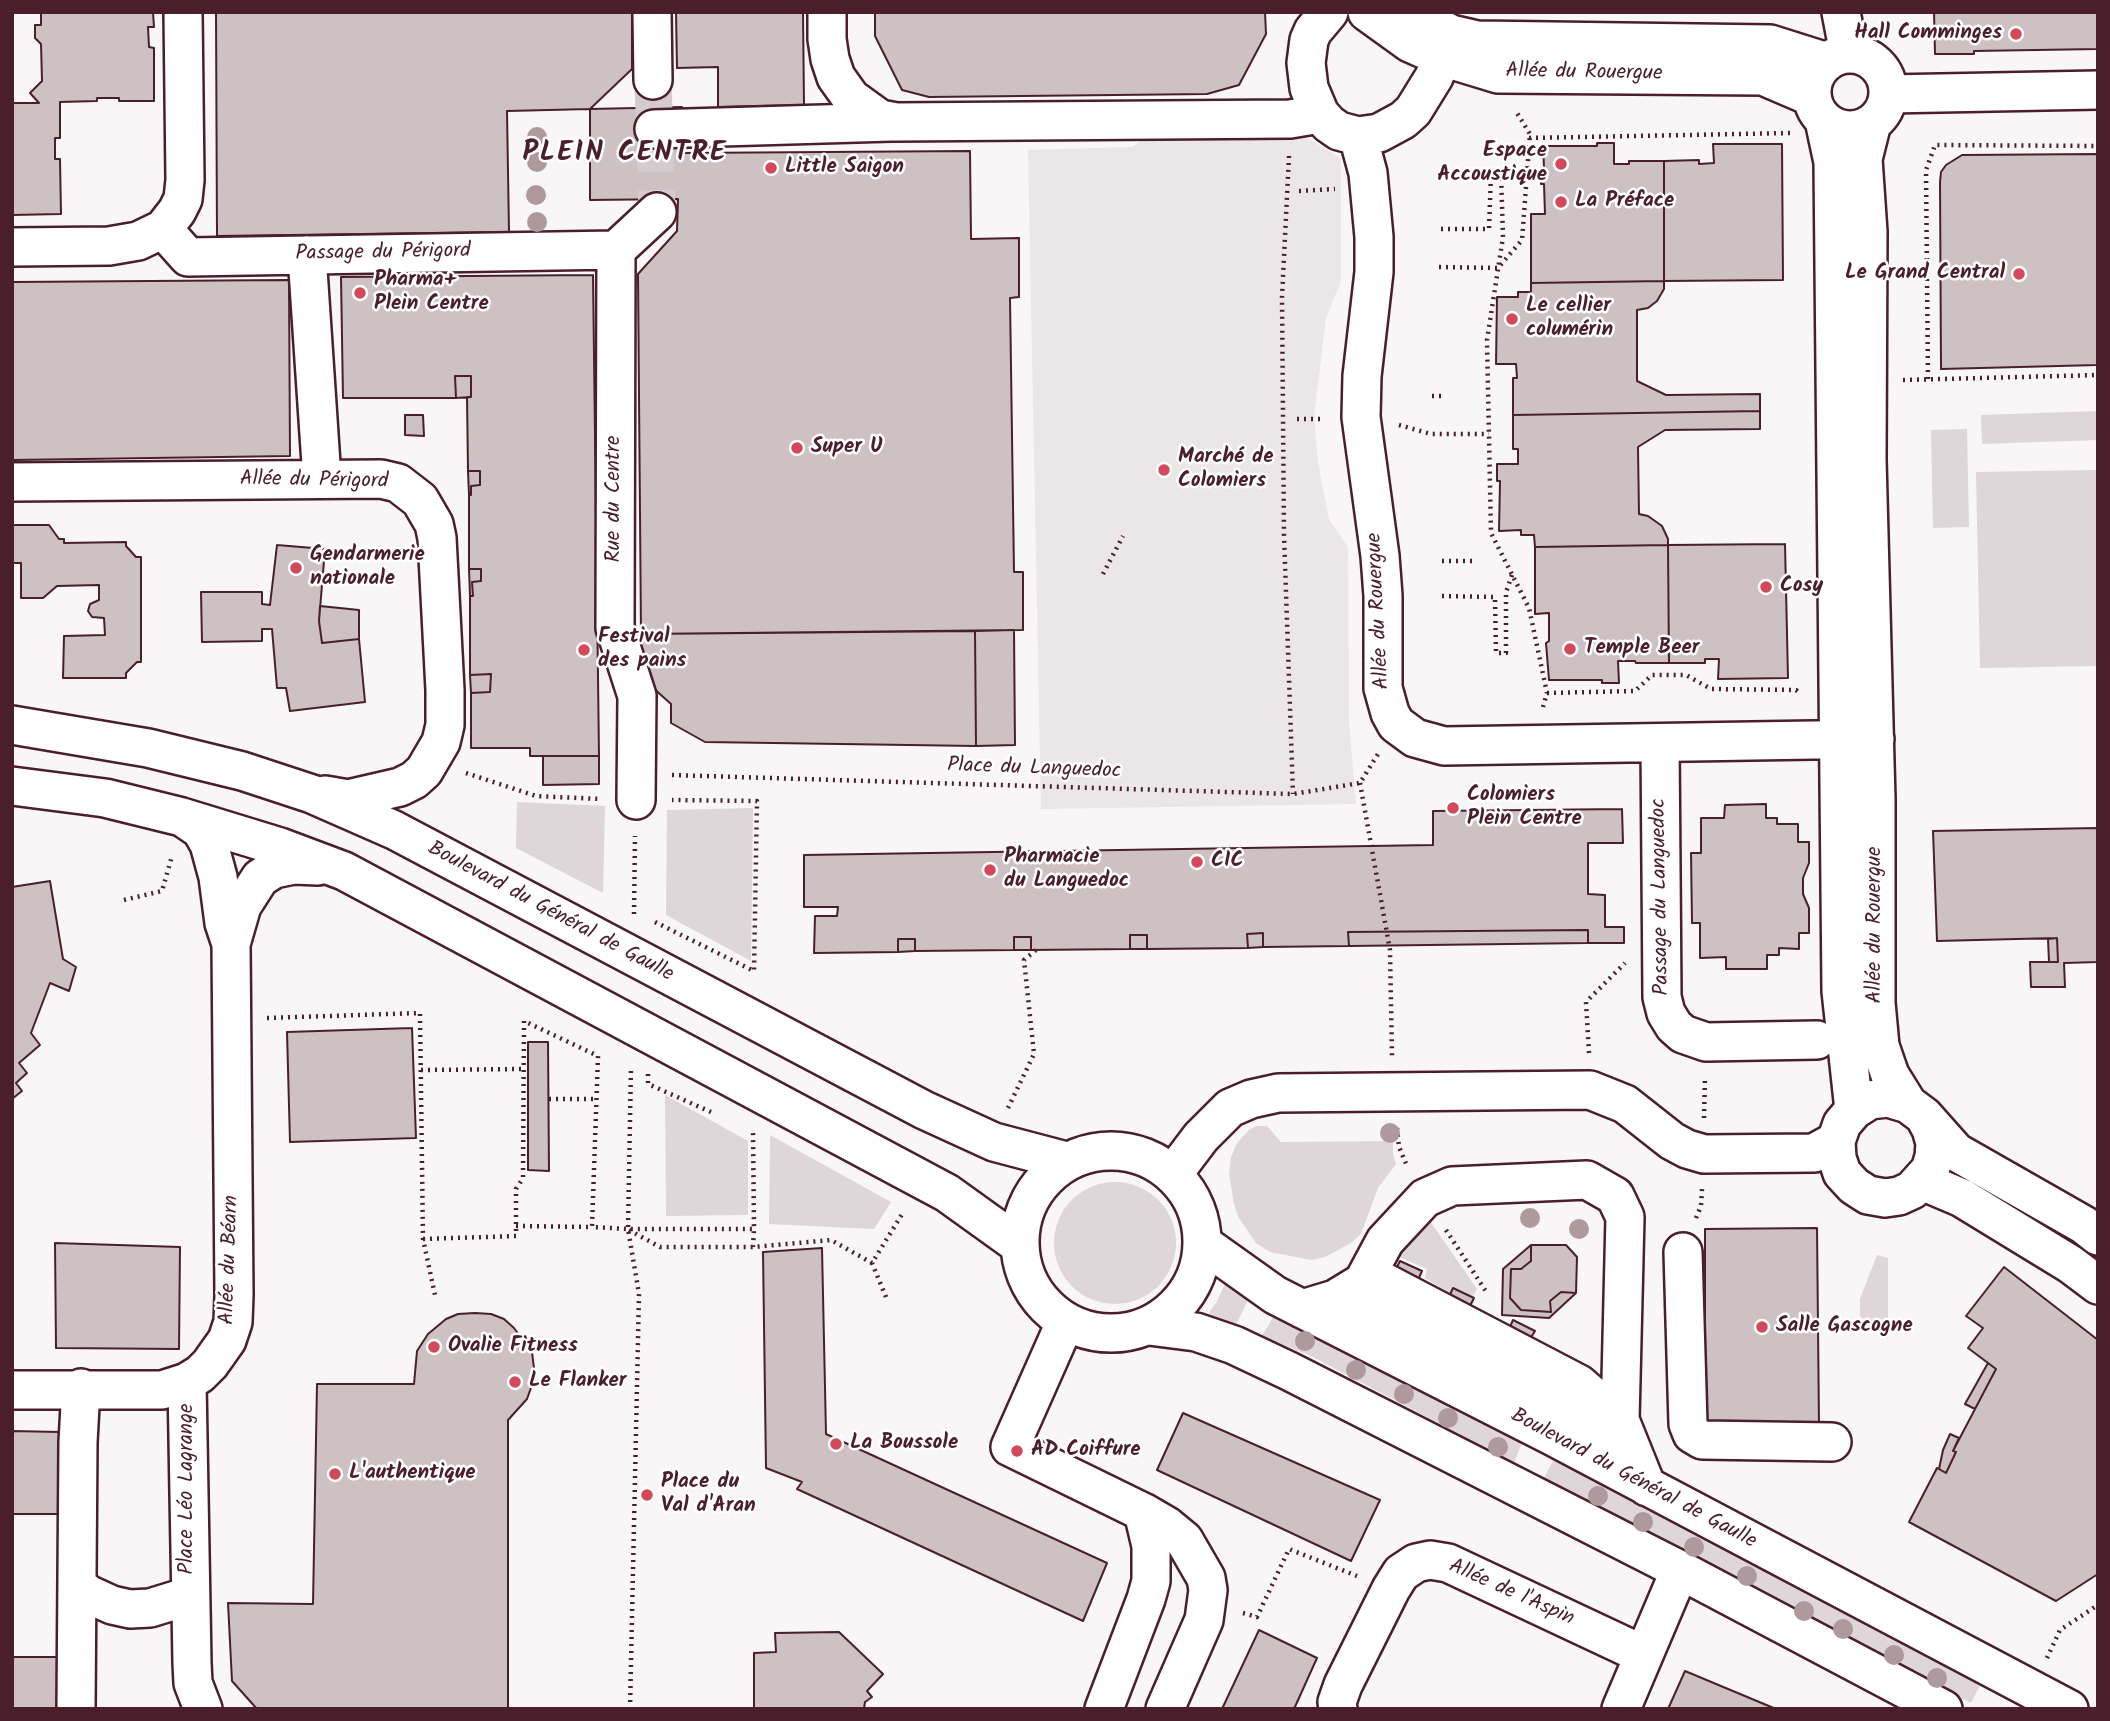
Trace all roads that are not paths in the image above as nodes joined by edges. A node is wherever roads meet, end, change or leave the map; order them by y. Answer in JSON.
{"nodes":[{"id":1,"x":183,"y":12,"type":"edge"},
{"id":2,"x":652,"y":12,"type":"edge"},
{"id":3,"x":827,"y":12,"type":"edge"},
{"id":4,"x":1329,"y":12,"type":"edge"},
{"id":5,"x":1367,"y":12,"type":"edge"},
{"id":6,"x":1410,"y":12,"type":"edge"},
{"id":7,"x":1840,"y":12,"type":"edge"},
{"id":8,"x":1447,"y":46,"type":"junction"},
{"id":9,"x":1838,"y":58,"type":"junction"},
{"id":10,"x":653,"y":80,"type":"tunnel mouth"},
{"id":11,"x":2098,"y":90,"type":"edge"},
{"id":12,"x":1880,"y":108,"type":"junction"},
{"id":13,"x":1305,"y":116,"type":"junction"},
{"id":14,"x":1810,"y":117,"type":"junction"},
{"id":15,"x":896,"y":122,"type":"junction"},
{"id":16,"x":654,"y":129,"type":"dead end"},
{"id":17,"x":1358,"y":135,"type":"junction"},
{"id":18,"x":657,"y":212,"type":"dead end"},
{"id":19,"x":163,"y":229,"type":"junction"},
{"id":20,"x":12,"y":247,"type":"edge"},
{"id":21,"x":616,"y":250,"type":"junction"},
{"id":22,"x":307,"y":255,"type":"junction"},
{"id":23,"x":322,"y":479,"type":"junction"},
{"id":24,"x":12,"y":482,"type":"edge"},
{"id":25,"x":12,"y":725,"type":"edge"},
{"id":26,"x":1875,"y":739,"type":"junction"},
{"id":27,"x":1838,"y":740,"type":"junction"},
{"id":28,"x":1660,"y":743,"type":"junction"},
{"id":29,"x":12,"y":786,"type":"edge"},
{"id":30,"x":636,"y":788,"type":"road end"},
{"id":31,"x":312,"y":794,"type":"junction"},
{"id":32,"x":179,"y":830,"type":"junction"},
{"id":33,"x":344,"y":871,"type":"junction"},
{"id":34,"x":231,"y":944,"type":"junction"},
{"id":35,"x":1817,"y":1040,"type":"dead end"},
{"id":36,"x":1854,"y":1110,"type":"junction"},
{"id":37,"x":1916,"y":1110,"type":"junction"},
{"id":38,"x":1836,"y":1141,"type":"junction"},
{"id":39,"x":1066,"y":1161,"type":"junction"},
{"id":40,"x":1172,"y":1174,"type":"junction"},
{"id":41,"x":1922,"y":1181,"type":"junction"},
{"id":42,"x":2098,"y":1236,"type":"edge"},
{"id":43,"x":1202,"y":1243,"type":"junction"},
{"id":44,"x":1018,"y":1244,"type":"junction"},
{"id":45,"x":1683,"y":1252,"type":"dead end"},
{"id":46,"x":1363,"y":1282,"type":"junction"},
{"id":47,"x":2098,"y":1285,"type":"edge"},
{"id":48,"x":1302,"y":1309,"type":"junction"},
{"id":49,"x":1065,"y":1323,"type":"junction"},
{"id":50,"x":1149,"y":1326,"type":"junction"},
{"id":51,"x":187,"y":1382,"type":"junction"},
{"id":52,"x":81,"y":1388,"type":"junction"},
{"id":53,"x":12,"y":1390,"type":"edge"},
{"id":54,"x":1620,"y":1420,"type":"junction"},
{"id":55,"x":1832,"y":1442,"type":"dead end"},
{"id":56,"x":1647,"y":1487,"type":"junction"},
{"id":57,"x":1143,"y":1512,"type":"junction"},
{"id":58,"x":1680,"y":1570,"type":"junction"},
{"id":59,"x":78,"y":1586,"type":"junction"},
{"id":60,"x":189,"y":1596,"type":"junction"},
{"id":61,"x":1644,"y":1655,"type":"junction"},
{"id":62,"x":76,"y":1709,"type":"edge"},
{"id":63,"x":203,"y":1709,"type":"edge"},
{"id":64,"x":1104,"y":1709,"type":"edge"},
{"id":65,"x":1165,"y":1709,"type":"edge"},
{"id":66,"x":1338,"y":1709,"type":"edge"},
{"id":67,"x":1620,"y":1709,"type":"edge"},
{"id":68,"x":1943,"y":1709,"type":"edge"},
{"id":69,"x":2069,"y":1709,"type":"edge"}],
"edges":[{"from":1,"to":19,"type":"street"},
{"from":2,"to":10,"type":"street"},
{"from":3,"to":15,"type":"street"},
{"from":4,"to":13,"type":"street"},
{"from":5,"to":8,"type":"street","name":"Allée du Rouergue"},
{"from":6,"to":8,"type":"street","name":"Allée du Rouergue"},
{"from":7,"to":9,"type":"street"},
{"from":8,"to":9,"type":"street","name":"Allée du Rouergue"},
{"from":8,"to":14,"type":"street","name":"Allée du Rouergue"},
{"from":8,"to":17,"type":"street"},
{"from":9,"to":12,"type":"street"},
{"from":9,"to":14,"type":"street"},
{"from":11,"to":12,"type":"street"},
{"from":12,"to":14,"type":"street"},
{"from":12,"to":26,"type":"street","name":"Allée du Rouergue"},
{"from":13,"to":15,"type":"street"},
{"from":13,"to":17,"type":"street"},
{"from":14,"to":27,"type":"street","name":"Allée du Rouergue"},
{"from":15,"to":16,"type":"street"},
{"from":17,"to":28,"type":"street","name":"Allée du Rouergue"},
{"from":18,"to":21,"type":"street"},
{"from":19,"to":20,"type":"street"},
{"from":19,"to":22,"type":"street","name":"Passage du Périgord"},
{"from":21,"to":22,"type":"street","name":"Passage du Périgord"},
{"from":21,"to":30,"type":"street","name":"Rue du Centre"},
{"from":22,"to":23,"type":"street"},
{"from":23,"to":24,"type":"street","name":"Allée du Périgord"},
{"from":23,"to":31,"type":"street","name":"Allée du Périgord"},
{"from":25,"to":31,"type":"street","name":"Boulevard du Général de Gaulle"},
{"from":26,"to":27,"type":"street"},
{"from":26,"to":37,"type":"street","name":"Allée du Rouergue"},
{"from":27,"to":28,"type":"street"},
{"from":27,"to":36,"type":"street","name":"Allée du Rouergue"},
{"from":28,"to":35,"type":"street","name":"Passage du Languedoc"},
{"from":29,"to":32,"type":"street"},
{"from":31,"to":39,"type":"street","name":"Boulevard du Général de Gaulle"},
{"from":32,"to":33,"type":"street"},
{"from":32,"to":34,"type":"street","name":"Allée du Béarn"},
{"from":33,"to":34,"type":"street","name":"Allée du Béarn"},
{"from":33,"to":44,"type":"street"},
{"from":34,"to":51,"type":"street","name":"Allée du Béarn"},
{"from":36,"to":37,"type":"street"},
{"from":36,"to":38,"type":"street"},
{"from":37,"to":41,"type":"street"},
{"from":37,"to":42,"type":"street"},
{"from":38,"to":40,"type":"street"},
{"from":38,"to":41,"type":"street"},
{"from":39,"to":40,"type":"street"},
{"from":39,"to":44,"type":"street"},
{"from":40,"to":43,"type":"street"},
{"from":41,"to":47,"type":"street"},
{"from":43,"to":48,"type":"street","name":"Boulevard du Général de Gaulle"},
{"from":43,"to":50,"type":"street"},
{"from":44,"to":49,"type":"street"},
{"from":45,"to":55,"type":"street"},
{"from":46,"to":48,"type":"street"},
{"from":46,"to":54,"type":"street"},
{"from":46,"to":54,"type":"street"},
{"from":48,"to":56,"type":"street","name":"Boulevard du Général de Gaulle"},
{"from":49,"to":50,"type":"street"},
{"from":49,"to":57,"type":"street"},
{"from":50,"to":58,"type":"street"},
{"from":51,"to":52,"type":"street","name":"Allée du Béarn"},
{"from":51,"to":60,"type":"street","name":"Place Léo Lagrange"},
{"from":52,"to":53,"type":"street","name":"Allée du Béarn"},
{"from":52,"to":59,"type":"street"},
{"from":54,"to":56,"type":"street"},
{"from":56,"to":69,"type":"street","name":"Boulevard du Général de Gaulle"},
{"from":57,"to":64,"type":"street"},
{"from":57,"to":65,"type":"street"},
{"from":58,"to":61,"type":"street"},
{"from":58,"to":68,"type":"street"},
{"from":59,"to":60,"type":"street","name":"Place Léo Lagrange"},
{"from":59,"to":62,"type":"street"},
{"from":60,"to":63,"type":"street","name":"Place Léo Lagrange"},
{"from":61,"to":66,"type":"street","name":"Allée de l'Aspin"},
{"from":61,"to":67,"type":"street"}]}
